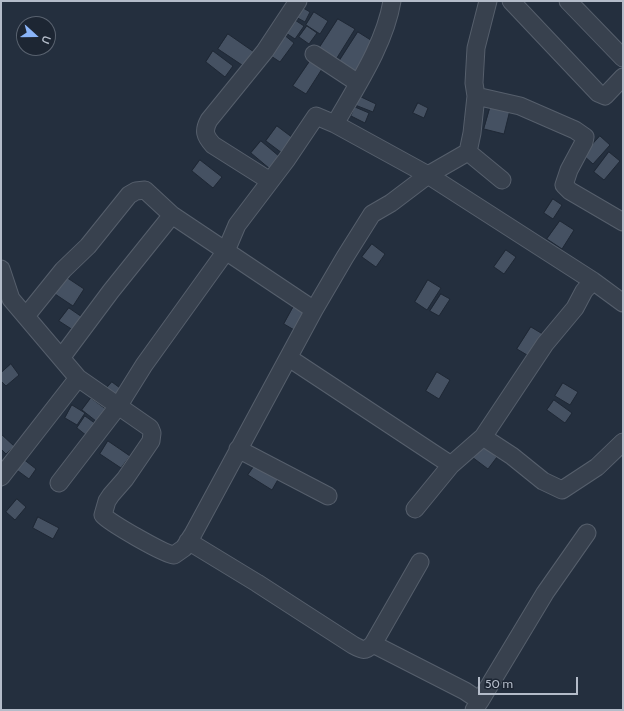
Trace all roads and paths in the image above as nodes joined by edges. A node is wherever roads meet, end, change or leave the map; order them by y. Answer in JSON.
{"nodes":[{"id":1,"x":298,"y":1,"type":"edge"},
{"id":2,"x":392,"y":1,"type":"edge"},
{"id":3,"x":488,"y":1,"type":"edge"},
{"id":4,"x":510,"y":1,"type":"edge"},
{"id":5,"x":568,"y":1,"type":"edge"},
{"id":6,"x":314,"y":54,"type":"dead end"},
{"id":7,"x":623,"y":58,"type":"edge"},
{"id":8,"x":623,"y":77,"type":"edge"},
{"id":9,"x":358,"y":84,"type":"junction"},
{"id":10,"x":476,"y":96,"type":"junction"},
{"id":11,"x":335,"y":124,"type":"junction"},
{"id":12,"x":468,"y":152,"type":"junction"},
{"id":13,"x":428,"y":174,"type":"junction"},
{"id":14,"x":502,"y":180,"type":"dead end"},
{"id":15,"x":270,"y":181,"type":"junction"},
{"id":16,"x":172,"y":215,"type":"junction"},
{"id":17,"x":623,"y":222,"type":"edge"},
{"id":18,"x":226,"y":251,"type":"junction"},
{"id":19,"x":1,"y":269,"type":"edge"},
{"id":20,"x":593,"y":281,"type":"junction"},
{"id":21,"x":623,"y":303,"type":"edge"},
{"id":22,"x":314,"y":310,"type":"junction"},
{"id":23,"x":26,"y":316,"type":"junction"},
{"id":24,"x":61,"y":358,"type":"junction"},
{"id":25,"x":288,"y":358,"type":"junction"},
{"id":26,"x":78,"y":378,"type":"junction"},
{"id":27,"x":119,"y":405,"type":"junction"},
{"id":28,"x":483,"y":437,"type":"junction"},
{"id":29,"x":623,"y":442,"type":"edge"},
{"id":30,"x":238,"y":449,"type":"junction"},
{"id":31,"x":451,"y":466,"type":"junction"},
{"id":32,"x":1,"y":477,"type":"edge"},
{"id":33,"x":60,"y":483,"type":"dead end"},
{"id":34,"x":328,"y":496,"type":"dead end"},
{"id":35,"x":415,"y":509,"type":"dead end"},
{"id":36,"x":587,"y":533,"type":"dead end"},
{"id":37,"x":188,"y":542,"type":"junction"},
{"id":38,"x":420,"y":562,"type":"dead end"},
{"id":39,"x":373,"y":644,"type":"junction"},
{"id":40,"x":477,"y":705,"type":"edge"}],
"edges":[{"from":1,"to":15,"type":"street"},
{"from":2,"to":9,"type":"street"},
{"from":3,"to":10,"type":"street"},
{"from":4,"to":8,"type":"street"},
{"from":5,"to":7,"type":"street"},
{"from":6,"to":9,"type":"street"},
{"from":9,"to":11,"type":"street"},
{"from":10,"to":12,"type":"street"},
{"from":10,"to":17,"type":"street"},
{"from":11,"to":13,"type":"street"},
{"from":11,"to":15,"type":"street"},
{"from":12,"to":13,"type":"street"},
{"from":12,"to":14,"type":"street"},
{"from":13,"to":20,"type":"street"},
{"from":13,"to":22,"type":"street"},
{"from":15,"to":18,"type":"street"},
{"from":16,"to":18,"type":"street"},
{"from":16,"to":23,"type":"street"},
{"from":16,"to":24,"type":"street"},
{"from":18,"to":22,"type":"street"},
{"from":18,"to":27,"type":"street"},
{"from":19,"to":23,"type":"street"},
{"from":20,"to":21,"type":"street"},
{"from":20,"to":28,"type":"street"},
{"from":22,"to":25,"type":"street"},
{"from":23,"to":24,"type":"street"},
{"from":24,"to":26,"type":"street"},
{"from":25,"to":30,"type":"street"},
{"from":25,"to":31,"type":"street"},
{"from":26,"to":27,"type":"street"},
{"from":26,"to":32,"type":"street"},
{"from":27,"to":33,"type":"street"},
{"from":27,"to":37,"type":"street"},
{"from":28,"to":29,"type":"street"},
{"from":28,"to":31,"type":"street"},
{"from":30,"to":34,"type":"street"},
{"from":30,"to":37,"type":"street"},
{"from":31,"to":35,"type":"street"},
{"from":36,"to":40,"type":"street"},
{"from":37,"to":39,"type":"street"},
{"from":38,"to":39,"type":"street"},
{"from":39,"to":40,"type":"street"}]}
